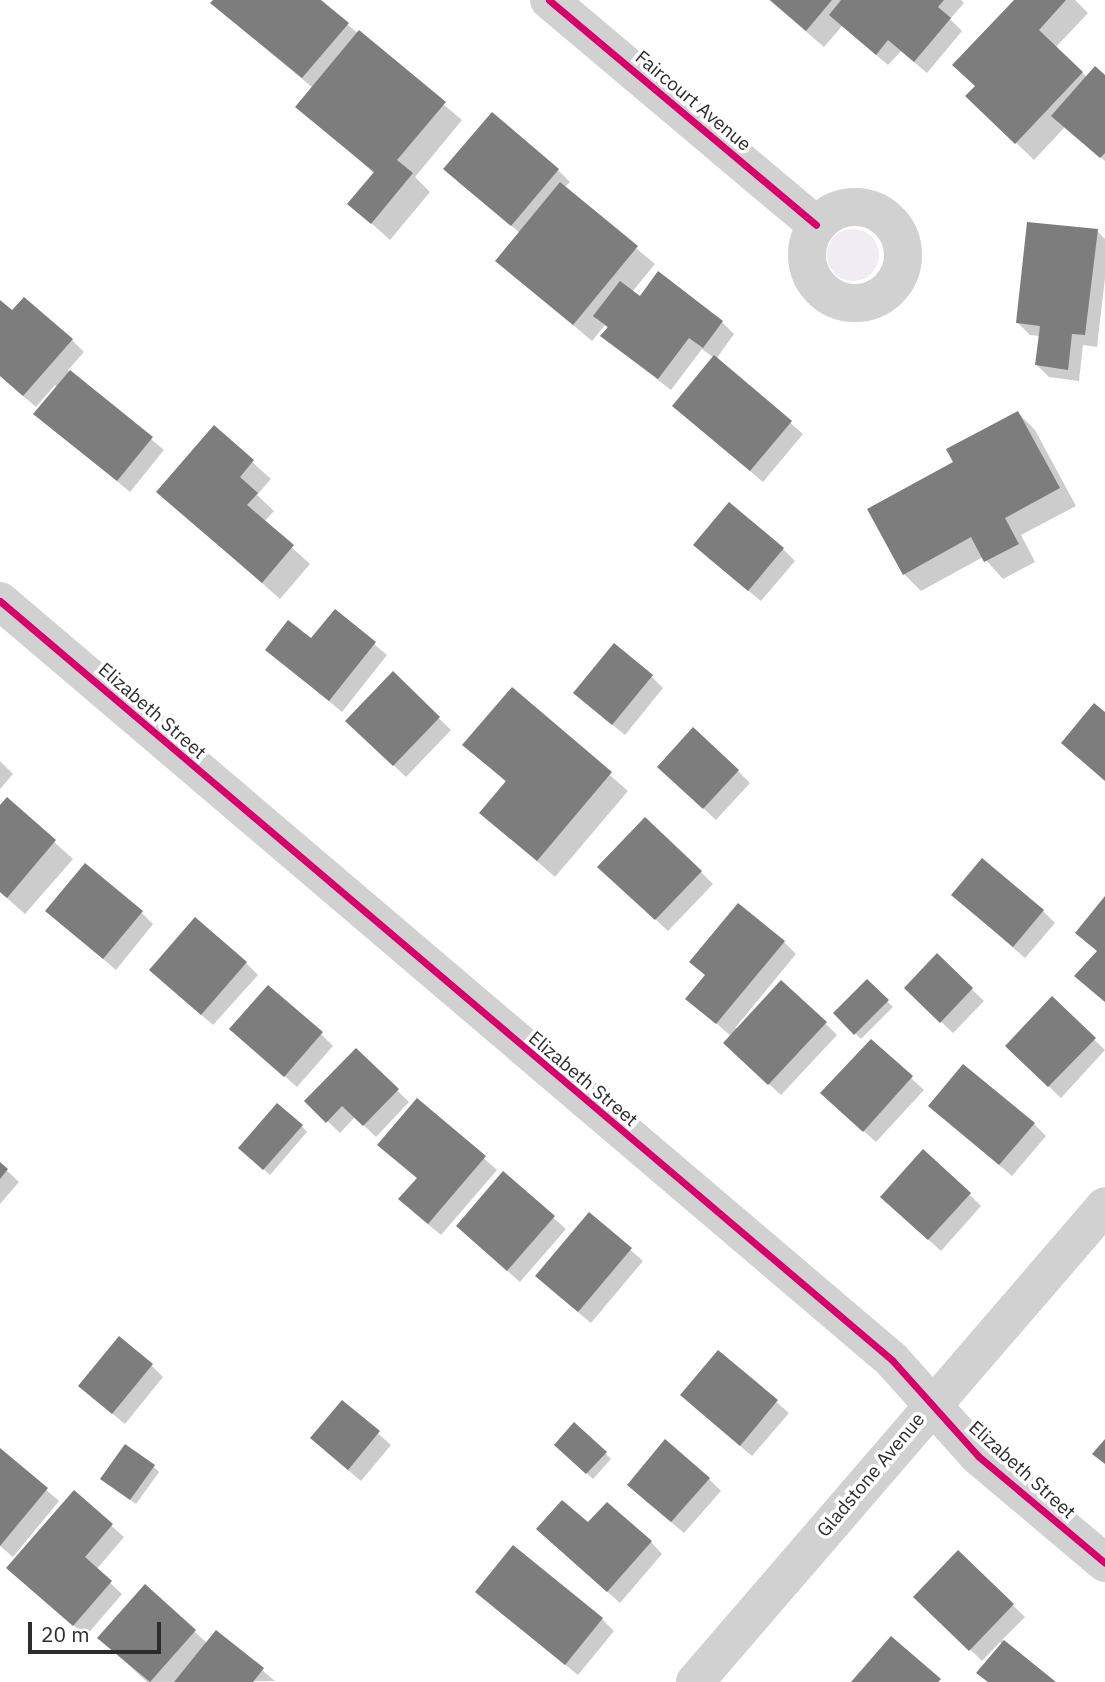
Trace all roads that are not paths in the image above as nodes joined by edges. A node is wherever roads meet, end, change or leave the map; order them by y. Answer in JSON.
{"nodes":[{"id":1,"x":549,"y":0,"type":"edge"},
{"id":2,"x":816,"y":225,"type":"dead end"},
{"id":3,"x":0,"y":601,"type":"edge"},
{"id":4,"x":1105,"y":1206,"type":"edge"},
{"id":5,"x":931,"y":1404,"type":"junction"},
{"id":6,"x":1105,"y":1563,"type":"edge"},
{"id":7,"x":695,"y":1682,"type":"edge"}],
"edges":[{"from":1,"to":2,"type":"street","name":"Faircourt Avenue"},
{"from":3,"to":5,"type":"street","name":"Elizabeth Street"},
{"from":4,"to":5,"type":"street","name":"Gladstone Avenue"},
{"from":5,"to":6,"type":"street","name":"Elizabeth Street"},
{"from":5,"to":7,"type":"street","name":"Gladstone Avenue"}]}
